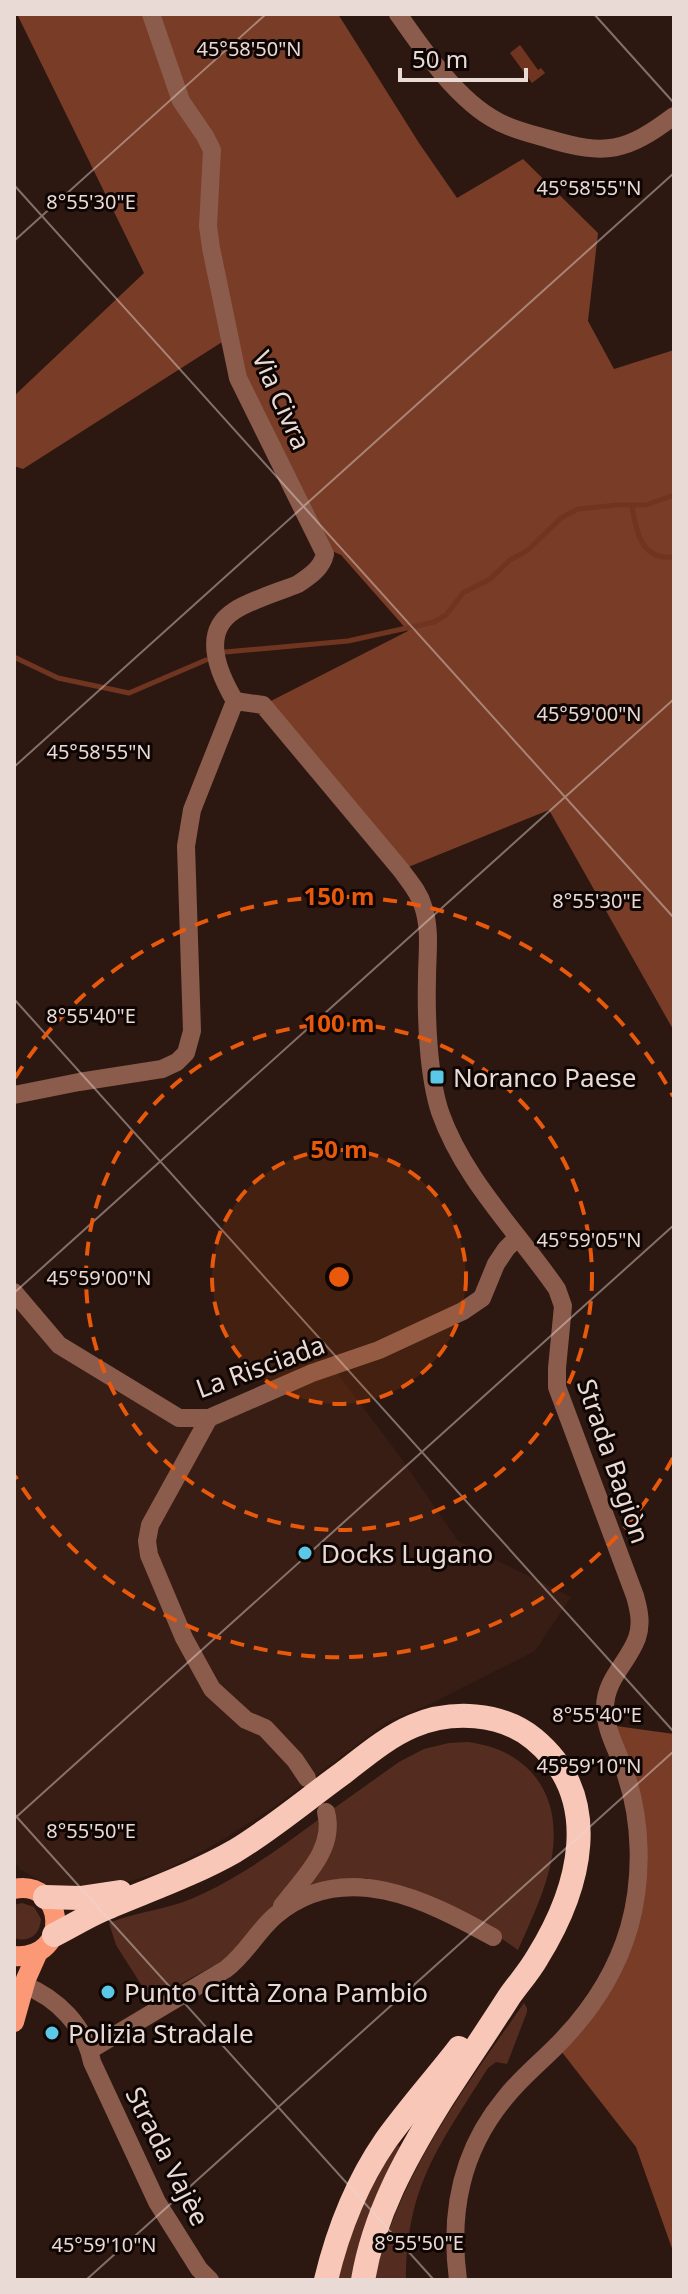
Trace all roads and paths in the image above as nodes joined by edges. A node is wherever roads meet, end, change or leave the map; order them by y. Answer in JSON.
{"nodes":[{"id":1,"x":151,"y":14,"type":"edge"},
{"id":2,"x":398,"y":14,"type":"edge"},
{"id":3,"x":674,"y":116,"type":"edge"},
{"id":4,"x":235,"y":701,"type":"junction"},
{"id":5,"x":14,"y":1095,"type":"edge"},
{"id":6,"x":517,"y":1238,"type":"junction"},
{"id":7,"x":14,"y":1292,"type":"edge"},
{"id":8,"x":209,"y":1418,"type":"junction"},
{"id":9,"x":307,"y":1778,"type":"dead end"},
{"id":10,"x":326,"y":1812,"type":"dead end"},
{"id":11,"x":14,"y":1870,"type":"edge"},
{"id":12,"x":173,"y":1880,"type":"junction"},
{"id":13,"x":30,"y":1891,"type":"edge"},
{"id":14,"x":273,"y":1917,"type":"junction"},
{"id":15,"x":493,"y":1937,"type":"dead end"},
{"id":16,"x":46,"y":1944,"type":"junction"},
{"id":17,"x":14,"y":1956,"type":"edge"},
{"id":18,"x":24,"y":1985,"type":"junction"},
{"id":19,"x":511,"y":1995,"type":"junction"},
{"id":20,"x":14,"y":2022,"type":"edge"},
{"id":21,"x":90,"y":2050,"type":"junction"},
{"id":22,"x":210,"y":2280,"type":"edge"},
{"id":23,"x":326,"y":2280,"type":"edge"},
{"id":24,"x":363,"y":2280,"type":"edge"},
{"id":25,"x":458,"y":2280,"type":"edge"}],
"edges":[{"from":1,"to":4,"type":"street","name":"Via Civra"},
{"from":2,"to":3,"type":"street"},
{"from":4,"to":5,"type":"street"},
{"from":4,"to":6,"type":"street"},
{"from":6,"to":8,"type":"street","name":"La Risciada"},
{"from":6,"to":25,"type":"street","name":"Strada Bagiòn"},
{"from":7,"to":8,"type":"street","name":"La Risciada"},
{"from":8,"to":9,"type":"street"},
{"from":10,"to":14,"type":"street"},
{"from":11,"to":13,"type":"main road"},
{"from":12,"to":13,"type":"highway"},
{"from":12,"to":16,"type":"highway"},
{"from":12,"to":19,"type":"highway"},
{"from":13,"to":16,"type":"main road"},
{"from":14,"to":15,"type":"street"},
{"from":14,"to":21,"type":"street"},
{"from":16,"to":17,"type":"main road"},
{"from":16,"to":18,"type":"main road"},
{"from":18,"to":20,"type":"main road"},
{"from":18,"to":21,"type":"street","name":"Strada Vajèe"},
{"from":19,"to":23,"type":"highway"},
{"from":19,"to":24,"type":"highway"},
{"from":21,"to":22,"type":"street","name":"Strada Vajèe"}]}
